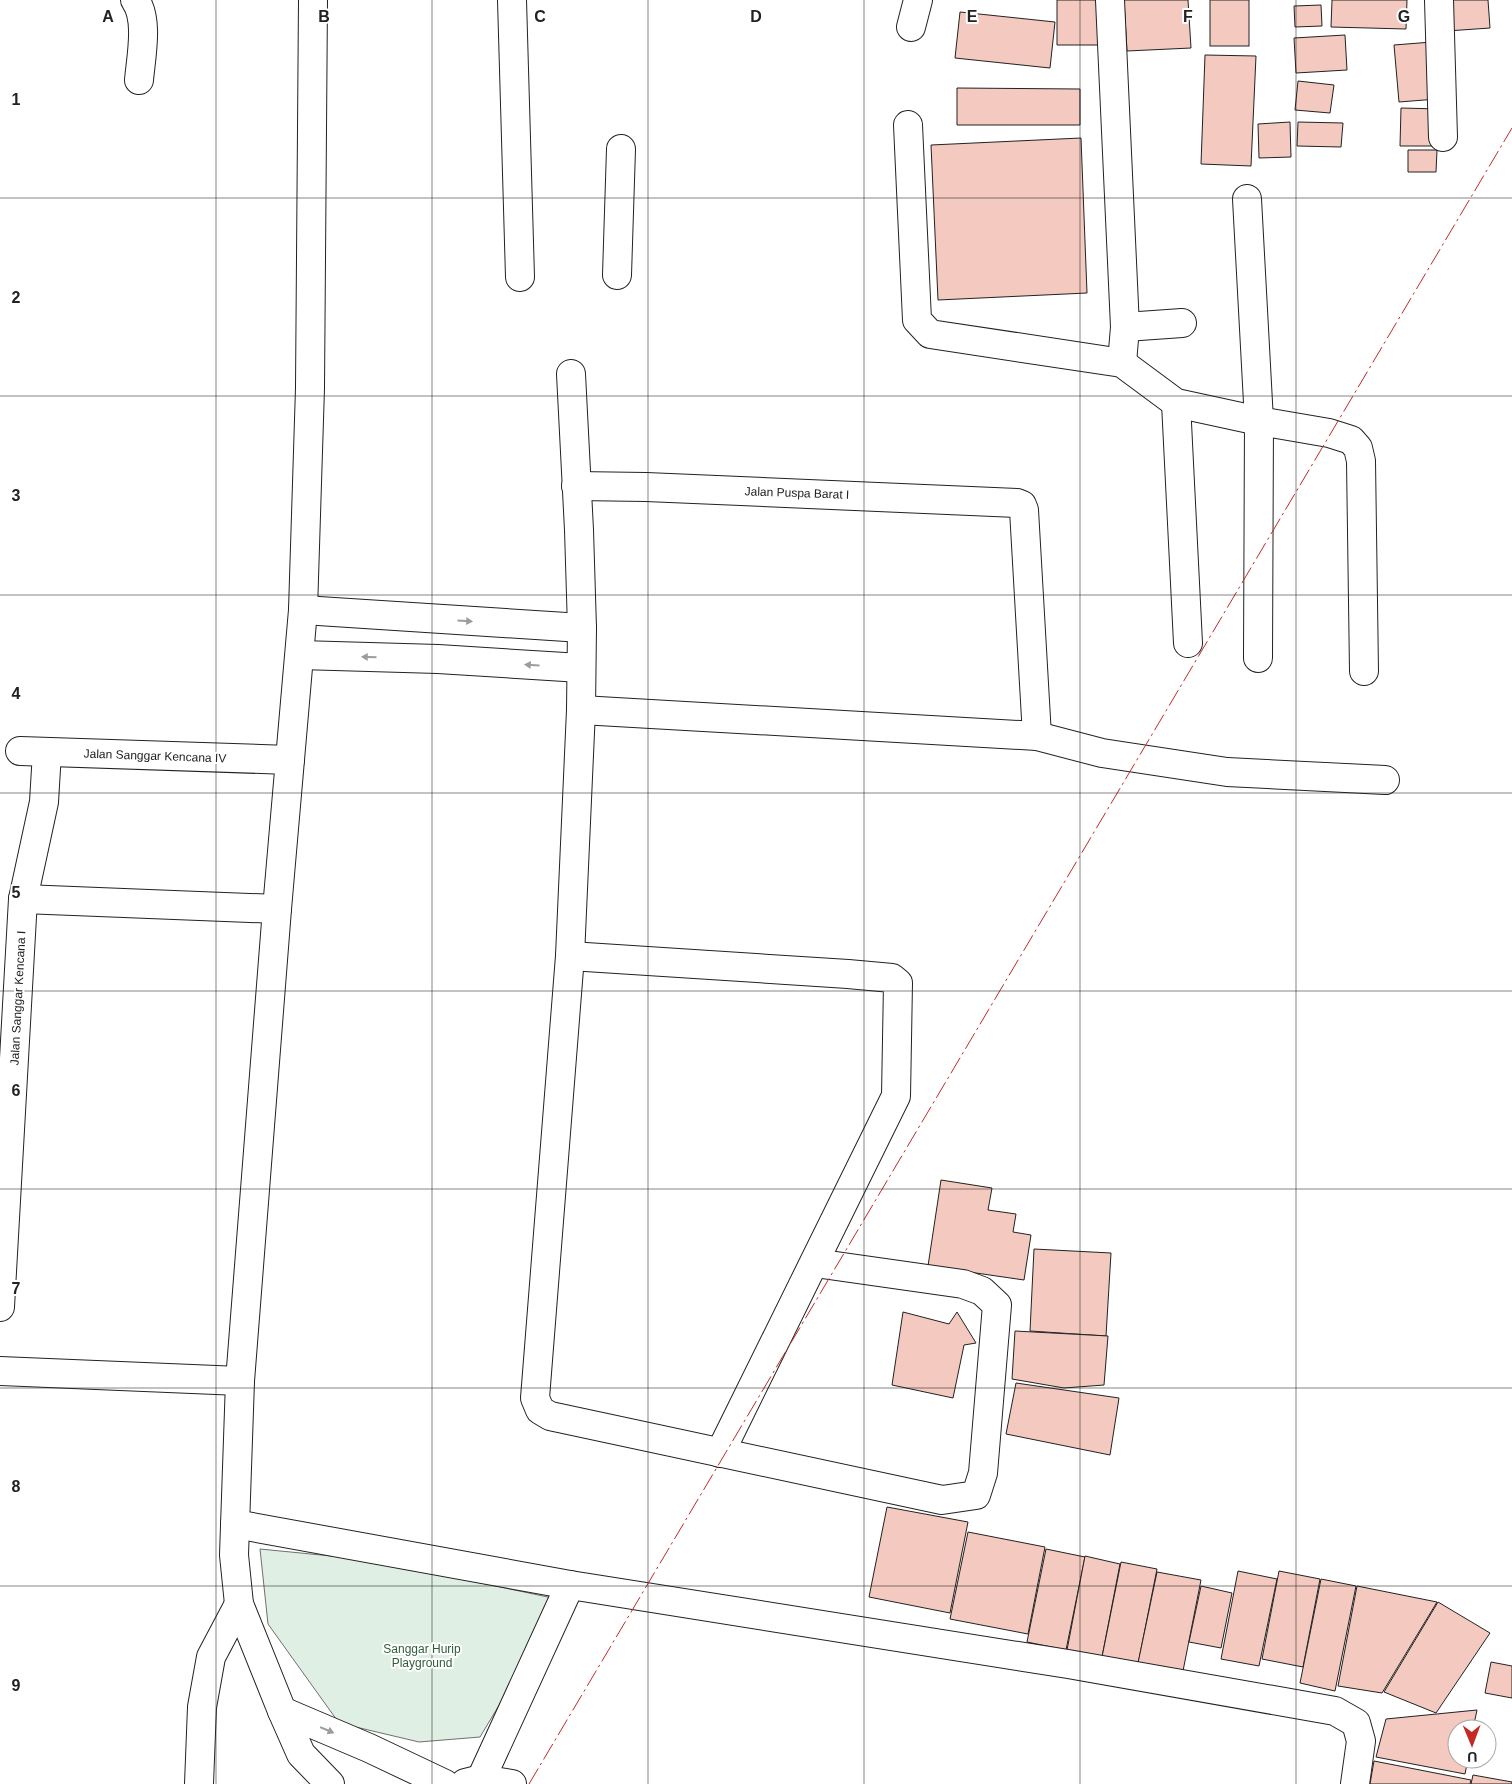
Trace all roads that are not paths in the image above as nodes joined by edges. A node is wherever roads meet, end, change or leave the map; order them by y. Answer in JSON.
{"nodes":[{"id":1,"x":135,"y":0,"type":"edge"},
{"id":2,"x":313,"y":0,"type":"edge"},
{"id":3,"x":512,"y":0,"type":"edge"},
{"id":4,"x":918,"y":0,"type":"edge"},
{"id":5,"x":1110,"y":0,"type":"edge"},
{"id":6,"x":1439,"y":0,"type":"edge"},
{"id":7,"x":911,"y":27,"type":"dead end"},
{"id":8,"x":139,"y":80,"type":"dead end"},
{"id":9,"x":908,"y":126,"type":"dead end"},
{"id":10,"x":1443,"y":138,"type":"dead end"},
{"id":11,"x":622,"y":149,"type":"dead end"},
{"id":12,"x":1247,"y":199,"type":"dead end"},
{"id":13,"x":617,"y":275,"type":"dead end"},
{"id":14,"x":520,"y":277,"type":"dead end"},
{"id":15,"x":1182,"y":323,"type":"dead end"},
{"id":16,"x":1126,"y":327,"type":"junction"},
{"id":17,"x":1122,"y":363,"type":"junction"},
{"id":18,"x":570,"y":374,"type":"dead end"},
{"id":19,"x":1176,"y":403,"type":"junction"},
{"id":20,"x":1259,"y":421,"type":"junction"},
{"id":21,"x":576,"y":486,"type":"junction"},
{"id":22,"x":303,"y":610,"type":"junction"},
{"id":23,"x":582,"y":628,"type":"junction"},
{"id":24,"x":1188,"y":642,"type":"dead end"},
{"id":25,"x":300,"y":655,"type":"junction"},
{"id":26,"x":1258,"y":658,"type":"dead end"},
{"id":27,"x":581,"y":668,"type":"junction"},
{"id":28,"x":1364,"y":671,"type":"dead end"},
{"id":29,"x":581,"y":710,"type":"junction"},
{"id":30,"x":1037,"y":736,"type":"junction"},
{"id":31,"x":20,"y":751,"type":"dead end"},
{"id":32,"x":47,"y":752,"type":"junction"},
{"id":33,"x":290,"y":760,"type":"junction"},
{"id":34,"x":1385,"y":780,"type":"dead end"},
{"id":35,"x":23,"y":898,"type":"junction"},
{"id":36,"x":277,"y":909,"type":"junction"},
{"id":37,"x":570,"y":956,"type":"junction"},
{"id":38,"x":815,"y":1263,"type":"junction"},
{"id":39,"x":0,"y":1307,"type":"edge"},
{"id":40,"x":0,"y":1371,"type":"edge"},
{"id":41,"x":240,"y":1381,"type":"junction"},
{"id":42,"x":720,"y":1453,"type":"junction"},
{"id":43,"x":235,"y":1524,"type":"junction"},
{"id":44,"x":570,"y":1585,"type":"junction"},
{"id":45,"x":239,"y":1604,"type":"junction"},
{"id":46,"x":282,"y":1712,"type":"junction"},
{"id":47,"x":471,"y":1781,"type":"edge"},
{"id":48,"x":199,"y":1784,"type":"edge"},
{"id":49,"x":330,"y":1784,"type":"edge"},
{"id":50,"x":445,"y":1784,"type":"edge"},
{"id":51,"x":512,"y":1784,"type":"edge"},
{"id":52,"x":1355,"y":1784,"type":"edge"}],
"edges":[{"from":1,"to":8,"type":"street"},
{"from":2,"to":22,"type":"street"},
{"from":3,"to":14,"type":"street"},
{"from":4,"to":7,"type":"street"},
{"from":5,"to":16,"type":"street"},
{"from":6,"to":10,"type":"street"},
{"from":9,"to":17,"type":"street"},
{"from":11,"to":13,"type":"street"},
{"from":12,"to":20,"type":"street"},
{"from":15,"to":16,"type":"street"},
{"from":16,"to":17,"type":"street"},
{"from":17,"to":19,"type":"street"},
{"from":18,"to":21,"type":"street"},
{"from":19,"to":20,"type":"street"},
{"from":19,"to":24,"type":"street"},
{"from":20,"to":26,"type":"street"},
{"from":20,"to":28,"type":"street"},
{"from":21,"to":23,"type":"street"},
{"from":21,"to":30,"type":"street","name":"Jalan Puspa Barat I"},
{"from":22,"to":23,"type":"street","one_way":true},
{"from":22,"to":25,"type":"street"},
{"from":23,"to":27,"type":"street"},
{"from":27,"to":25,"type":"street","one_way":true},
{"from":25,"to":33,"type":"street"},
{"from":27,"to":29,"type":"street"},
{"from":29,"to":30,"type":"street"},
{"from":29,"to":37,"type":"street"},
{"from":30,"to":34,"type":"street"},
{"from":31,"to":32,"type":"street","name":"Jalan Sanggar Kencana IV"},
{"from":32,"to":33,"type":"street","name":"Jalan Sanggar Kencana IV"},
{"from":32,"to":35,"type":"street","name":"Jalan Sanggar Kencana I"},
{"from":33,"to":36,"type":"street"},
{"from":35,"to":36,"type":"street"},
{"from":35,"to":39,"type":"street","name":"Jalan Sanggar Kencana I"},
{"from":36,"to":41,"type":"street"},
{"from":37,"to":38,"type":"street"},
{"from":37,"to":42,"type":"street"},
{"from":38,"to":42,"type":"street"},
{"from":38,"to":42,"type":"street"},
{"from":40,"to":41,"type":"street"},
{"from":41,"to":43,"type":"street"},
{"from":43,"to":44,"type":"street"},
{"from":43,"to":45,"type":"street"},
{"from":44,"to":47,"type":"street"},
{"from":44,"to":52,"type":"street"},
{"from":45,"to":46,"type":"street"},
{"from":45,"to":48,"type":"street"},
{"from":46,"to":49,"type":"street"},
{"from":46,"to":50,"type":"street","one_way":true},
{"from":47,"to":51,"type":"street"}]}
